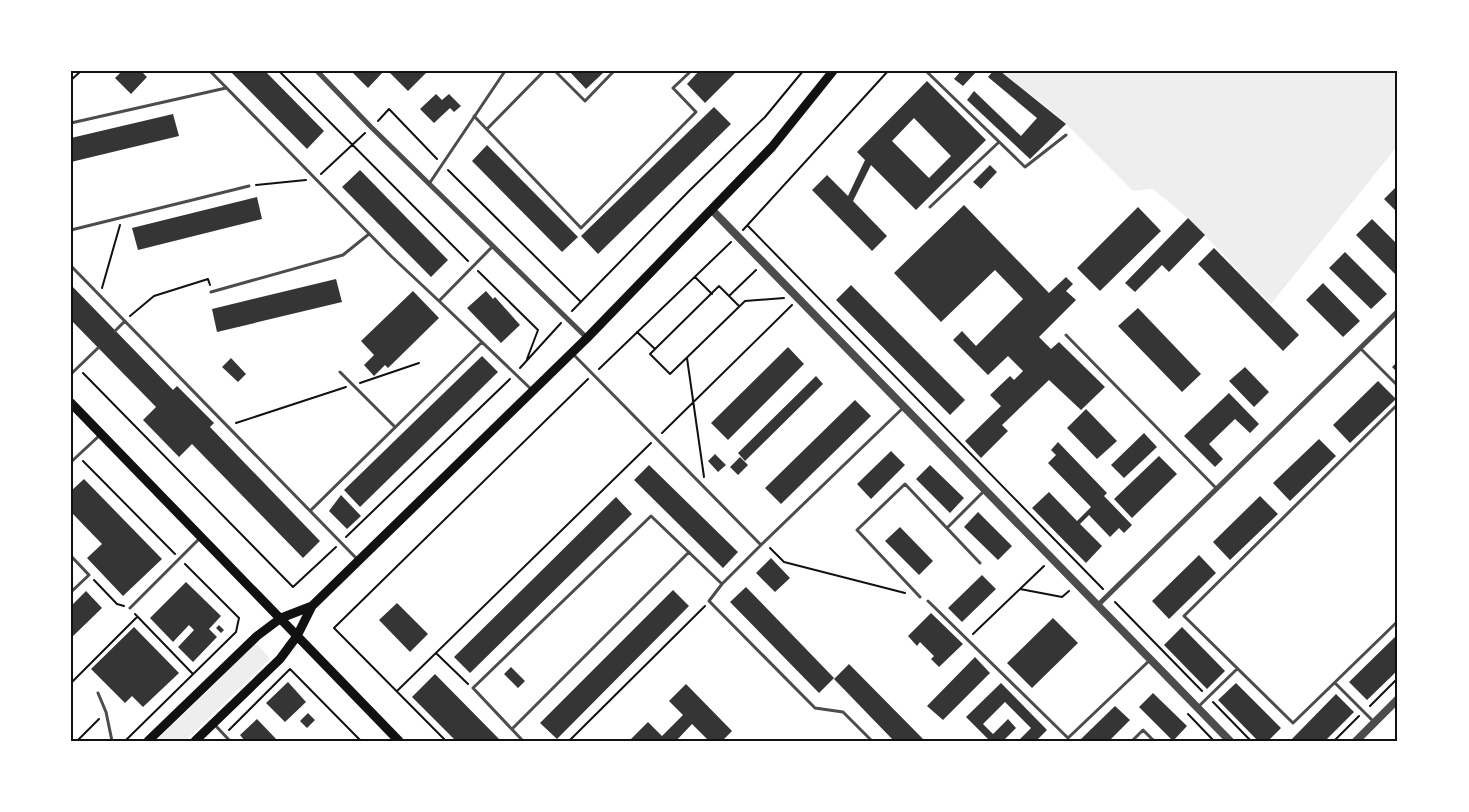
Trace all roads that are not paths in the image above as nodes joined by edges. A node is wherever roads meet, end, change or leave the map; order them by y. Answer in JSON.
{"nodes":[{"id":1,"x":210,"y":71,"type":"edge"},
{"id":2,"x":317,"y":71,"type":"edge"},
{"id":3,"x":505,"y":71,"type":"edge"},
{"id":4,"x":544,"y":71,"type":"edge"},
{"id":5,"x":555,"y":71,"type":"edge"},
{"id":6,"x":614,"y":71,"type":"edge"},
{"id":7,"x":691,"y":71,"type":"edge"},
{"id":8,"x":833,"y":71,"type":"edge"},
{"id":9,"x":926,"y":71,"type":"edge"},
{"id":10,"x":226,"y":88,"type":"junction"},
{"id":11,"x":474,"y":116,"type":"junction"},
{"id":12,"x":71,"y":123,"type":"edge"},
{"id":13,"x":487,"y":129,"type":"junction"},
{"id":14,"x":1066,"y":135,"type":"dead end"},
{"id":15,"x":999,"y":142,"type":"junction"},
{"id":16,"x":429,"y":184,"type":"junction"},
{"id":17,"x":249,"y":186,"type":"road end"},
{"id":18,"x":930,"y":207,"type":"dead end"},
{"id":19,"x":712,"y":210,"type":"junction"},
{"id":20,"x":71,"y":230,"type":"edge"},
{"id":21,"x":369,"y":234,"type":"junction"},
{"id":22,"x":492,"y":246,"type":"junction"},
{"id":23,"x":71,"y":266,"type":"edge"},
{"id":24,"x":212,"y":292,"type":"road end"},
{"id":25,"x":439,"y":301,"type":"junction"},
{"id":26,"x":1398,"y":311,"type":"edge"},
{"id":27,"x":125,"y":322,"type":"junction"},
{"id":28,"x":115,"y":331,"type":"dead end"},
{"id":29,"x":1066,"y":335,"type":"dead end"},
{"id":30,"x":586,"y":338,"type":"junction"},
{"id":31,"x":482,"y":342,"type":"junction"},
{"id":32,"x":98,"y":348,"type":"dead end"},
{"id":33,"x":1360,"y":348,"type":"junction"},
{"id":34,"x":572,"y":353,"type":"junction"},
{"id":35,"x":340,"y":372,"type":"dead end"},
{"id":36,"x":71,"y":374,"type":"edge"},
{"id":37,"x":1398,"y":386,"type":"edge"},
{"id":38,"x":532,"y":391,"type":"junction"},
{"id":39,"x":71,"y":403,"type":"edge"},
{"id":40,"x":1398,"y":404,"type":"edge"},
{"id":41,"x":905,"y":407,"type":"junction"},
{"id":42,"x":395,"y":427,"type":"junction"},
{"id":43,"x":101,"y":434,"type":"junction"},
{"id":44,"x":71,"y":462,"type":"edge"},
{"id":45,"x":1217,"y":489,"type":"junction"},
{"id":46,"x":985,"y":490,"type":"junction"},
{"id":47,"x":310,"y":511,"type":"junction"},
{"id":48,"x":947,"y":528,"type":"junction"},
{"id":49,"x":201,"y":536,"type":"junction"},
{"id":50,"x":763,"y":544,"type":"junction"},
{"id":51,"x":689,"y":552,"type":"junction"},
{"id":52,"x":71,"y":556,"type":"edge"},
{"id":53,"x":359,"y":561,"type":"junction"},
{"id":54,"x":980,"y":563,"type":"dead end"},
{"id":55,"x":722,"y":584,"type":"junction"},
{"id":56,"x":71,"y":592,"type":"edge"},
{"id":57,"x":920,"y":597,"type":"road end"},
{"id":58,"x":928,"y":601,"type":"dead end"},
{"id":59,"x":312,"y":606,"type":"junction"},
{"id":60,"x":1098,"y":606,"type":"junction"},
{"id":61,"x":130,"y":608,"type":"road end"},
{"id":62,"x":281,"y":618,"type":"junction"},
{"id":63,"x":1398,"y":621,"type":"edge"},
{"id":64,"x":297,"y":636,"type":"junction"},
{"id":65,"x":1151,"y":660,"type":"junction"},
{"id":66,"x":1237,"y":669,"type":"junction"},
{"id":67,"x":1335,"y":682,"type":"junction"},
{"id":68,"x":98,"y":693,"type":"dead end"},
{"id":69,"x":1398,"y":699,"type":"edge"},
{"id":70,"x":1198,"y":707,"type":"junction"},
{"id":71,"x":1374,"y":722,"type":"junction"},
{"id":72,"x":213,"y":724,"type":"junction"},
{"id":73,"x":512,"y":729,"type":"junction"},
{"id":74,"x":1067,"y":739,"type":"edge"},
{"id":75,"x":112,"y":741,"type":"edge"},
{"id":76,"x":148,"y":741,"type":"edge"},
{"id":77,"x":195,"y":741,"type":"edge"},
{"id":78,"x":230,"y":741,"type":"edge"},
{"id":79,"x":399,"y":741,"type":"edge"},
{"id":80,"x":523,"y":741,"type":"edge"},
{"id":81,"x":872,"y":741,"type":"edge"},
{"id":82,"x":1132,"y":741,"type":"edge"},
{"id":83,"x":1154,"y":741,"type":"edge"},
{"id":84,"x":1230,"y":741,"type":"edge"},
{"id":85,"x":1356,"y":741,"type":"edge"}],
"edges":[{"from":1,"to":10,"type":"lane"},
{"from":2,"to":16,"type":"street"},
{"from":3,"to":11,"type":"lane"},
{"from":4,"to":13,"type":"lane"},
{"from":5,"to":6,"type":"lane"},
{"from":7,"to":13,"type":"lane"},
{"from":8,"to":19,"type":"main road"},
{"from":9,"to":15,"type":"lane"},
{"from":10,"to":12,"type":"lane"},
{"from":10,"to":21,"type":"lane"},
{"from":11,"to":13,"type":"lane"},
{"from":11,"to":16,"type":"lane"},
{"from":14,"to":15,"type":"lane"},
{"from":15,"to":18,"type":"lane"},
{"from":16,"to":22,"type":"street"},
{"from":17,"to":20,"type":"lane"},
{"from":19,"to":30,"type":"main road"},
{"from":19,"to":41,"type":"street"},
{"from":21,"to":24,"type":"lane"},
{"from":21,"to":25,"type":"lane"},
{"from":22,"to":25,"type":"lane"},
{"from":22,"to":30,"type":"street"},
{"from":23,"to":27,"type":"lane"},
{"from":25,"to":31,"type":"lane"},
{"from":26,"to":33,"type":"street"},
{"from":27,"to":28,"type":"lane"},
{"from":27,"to":47,"type":"lane"},
{"from":29,"to":45,"type":"lane"},
{"from":30,"to":34,"type":"main road"},
{"from":31,"to":38,"type":"lane"},
{"from":31,"to":42,"type":"lane"},
{"from":32,"to":36,"type":"lane"},
{"from":33,"to":37,"type":"lane"},
{"from":33,"to":45,"type":"street"},
{"from":34,"to":38,"type":"main road"},
{"from":34,"to":50,"type":"lane"},
{"from":35,"to":42,"type":"lane"},
{"from":38,"to":53,"type":"main road"},
{"from":39,"to":43,"type":"main road"},
{"from":40,"to":66,"type":"lane"},
{"from":41,"to":46,"type":"street"},
{"from":41,"to":50,"type":"lane"},
{"from":42,"to":47,"type":"lane"},
{"from":43,"to":44,"type":"lane"},
{"from":43,"to":49,"type":"main road"},
{"from":45,"to":60,"type":"street"},
{"from":46,"to":48,"type":"lane"},
{"from":46,"to":60,"type":"street"},
{"from":47,"to":53,"type":"lane"},
{"from":48,"to":54,"type":"lane"},
{"from":48,"to":57,"type":"lane"},
{"from":49,"to":61,"type":"lane"},
{"from":49,"to":62,"type":"main road"},
{"from":50,"to":55,"type":"lane"},
{"from":51,"to":55,"type":"lane"},
{"from":51,"to":73,"type":"lane"},
{"from":51,"to":73,"type":"lane"},
{"from":52,"to":56,"type":"lane"},
{"from":53,"to":59,"type":"main road"},
{"from":55,"to":81,"type":"lane"},
{"from":58,"to":74,"type":"lane"},
{"from":59,"to":62,"type":"main road"},
{"from":59,"to":64,"type":"main road"},
{"from":60,"to":65,"type":"street"},
{"from":62,"to":64,"type":"main road"},
{"from":62,"to":76,"type":"main road"},
{"from":63,"to":67,"type":"lane"},
{"from":64,"to":72,"type":"main road"},
{"from":64,"to":79,"type":"main road"},
{"from":65,"to":70,"type":"street"},
{"from":65,"to":74,"type":"lane"},
{"from":66,"to":67,"type":"lane"},
{"from":66,"to":70,"type":"lane"},
{"from":67,"to":71,"type":"lane"},
{"from":68,"to":75,"type":"lane"},
{"from":69,"to":71,"type":"street"},
{"from":70,"to":84,"type":"street"},
{"from":71,"to":85,"type":"street"},
{"from":72,"to":77,"type":"main road"},
{"from":72,"to":78,"type":"lane"},
{"from":73,"to":80,"type":"lane"},
{"from":82,"to":83,"type":"lane"}]}
